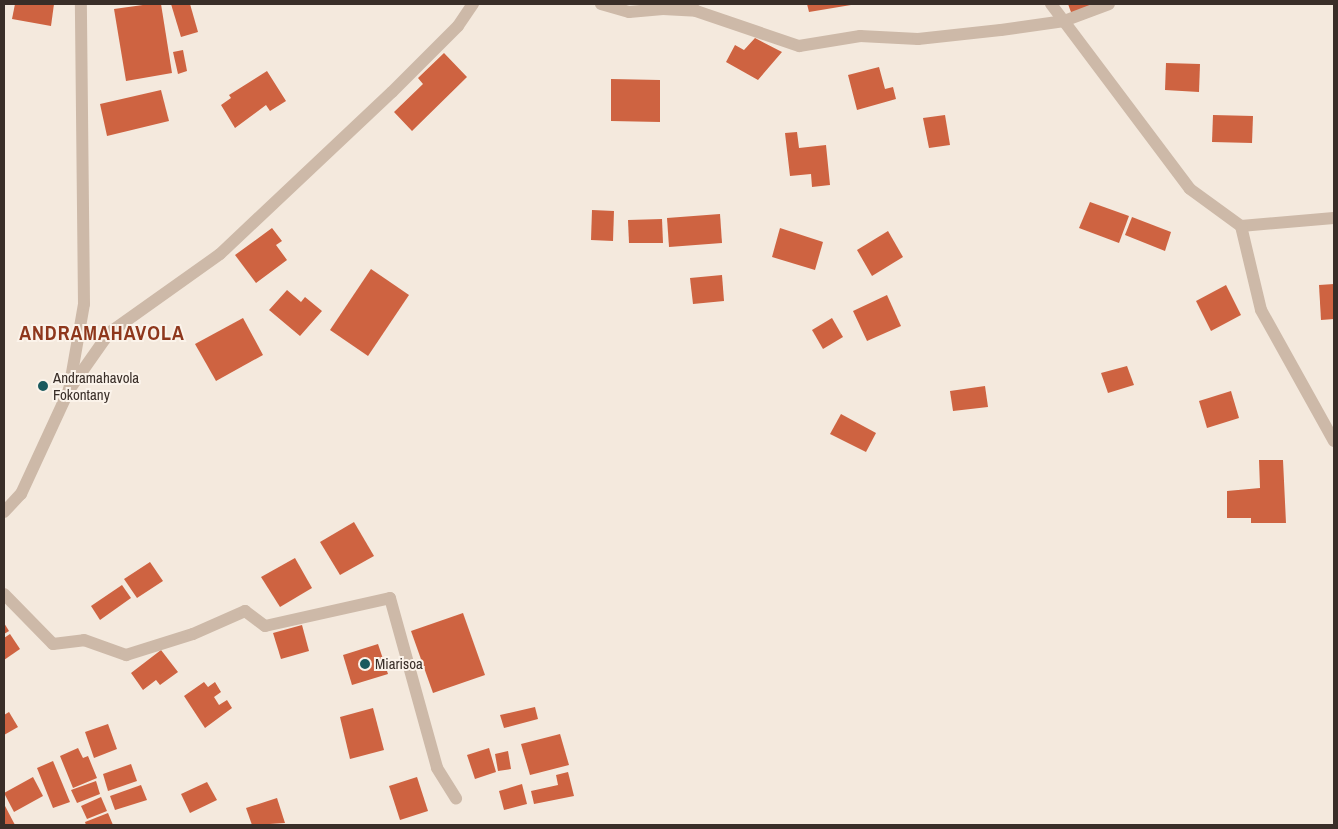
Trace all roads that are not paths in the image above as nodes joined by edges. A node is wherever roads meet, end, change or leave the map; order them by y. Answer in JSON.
{"nodes":[{"id":1,"x":81,"y":4,"type":"edge"},
{"id":2,"x":473,"y":4,"type":"edge"},
{"id":3,"x":601,"y":4,"type":"edge"},
{"id":4,"x":1051,"y":4,"type":"edge"},
{"id":5,"x":1109,"y":4,"type":"edge"},
{"id":6,"x":1064,"y":22,"type":"junction"},
{"id":7,"x":1334,"y":218,"type":"edge"},
{"id":8,"x":1241,"y":226,"type":"junction"},
{"id":9,"x":69,"y":390,"type":"junction"},
{"id":10,"x":1334,"y":441,"type":"edge"},
{"id":11,"x":4,"y":512,"type":"edge"},
{"id":12,"x":4,"y":594,"type":"edge"},
{"id":13,"x":456,"y":798,"type":"dead end"}],
"edges":[{"from":1,"to":9,"type":"street"},
{"from":2,"to":9,"type":"street"},
{"from":3,"to":6,"type":"street"},
{"from":4,"to":6,"type":"street"},
{"from":5,"to":6,"type":"street"},
{"from":6,"to":8,"type":"street"},
{"from":7,"to":8,"type":"street"},
{"from":8,"to":10,"type":"street"},
{"from":9,"to":11,"type":"street"},
{"from":12,"to":13,"type":"street"}]}
